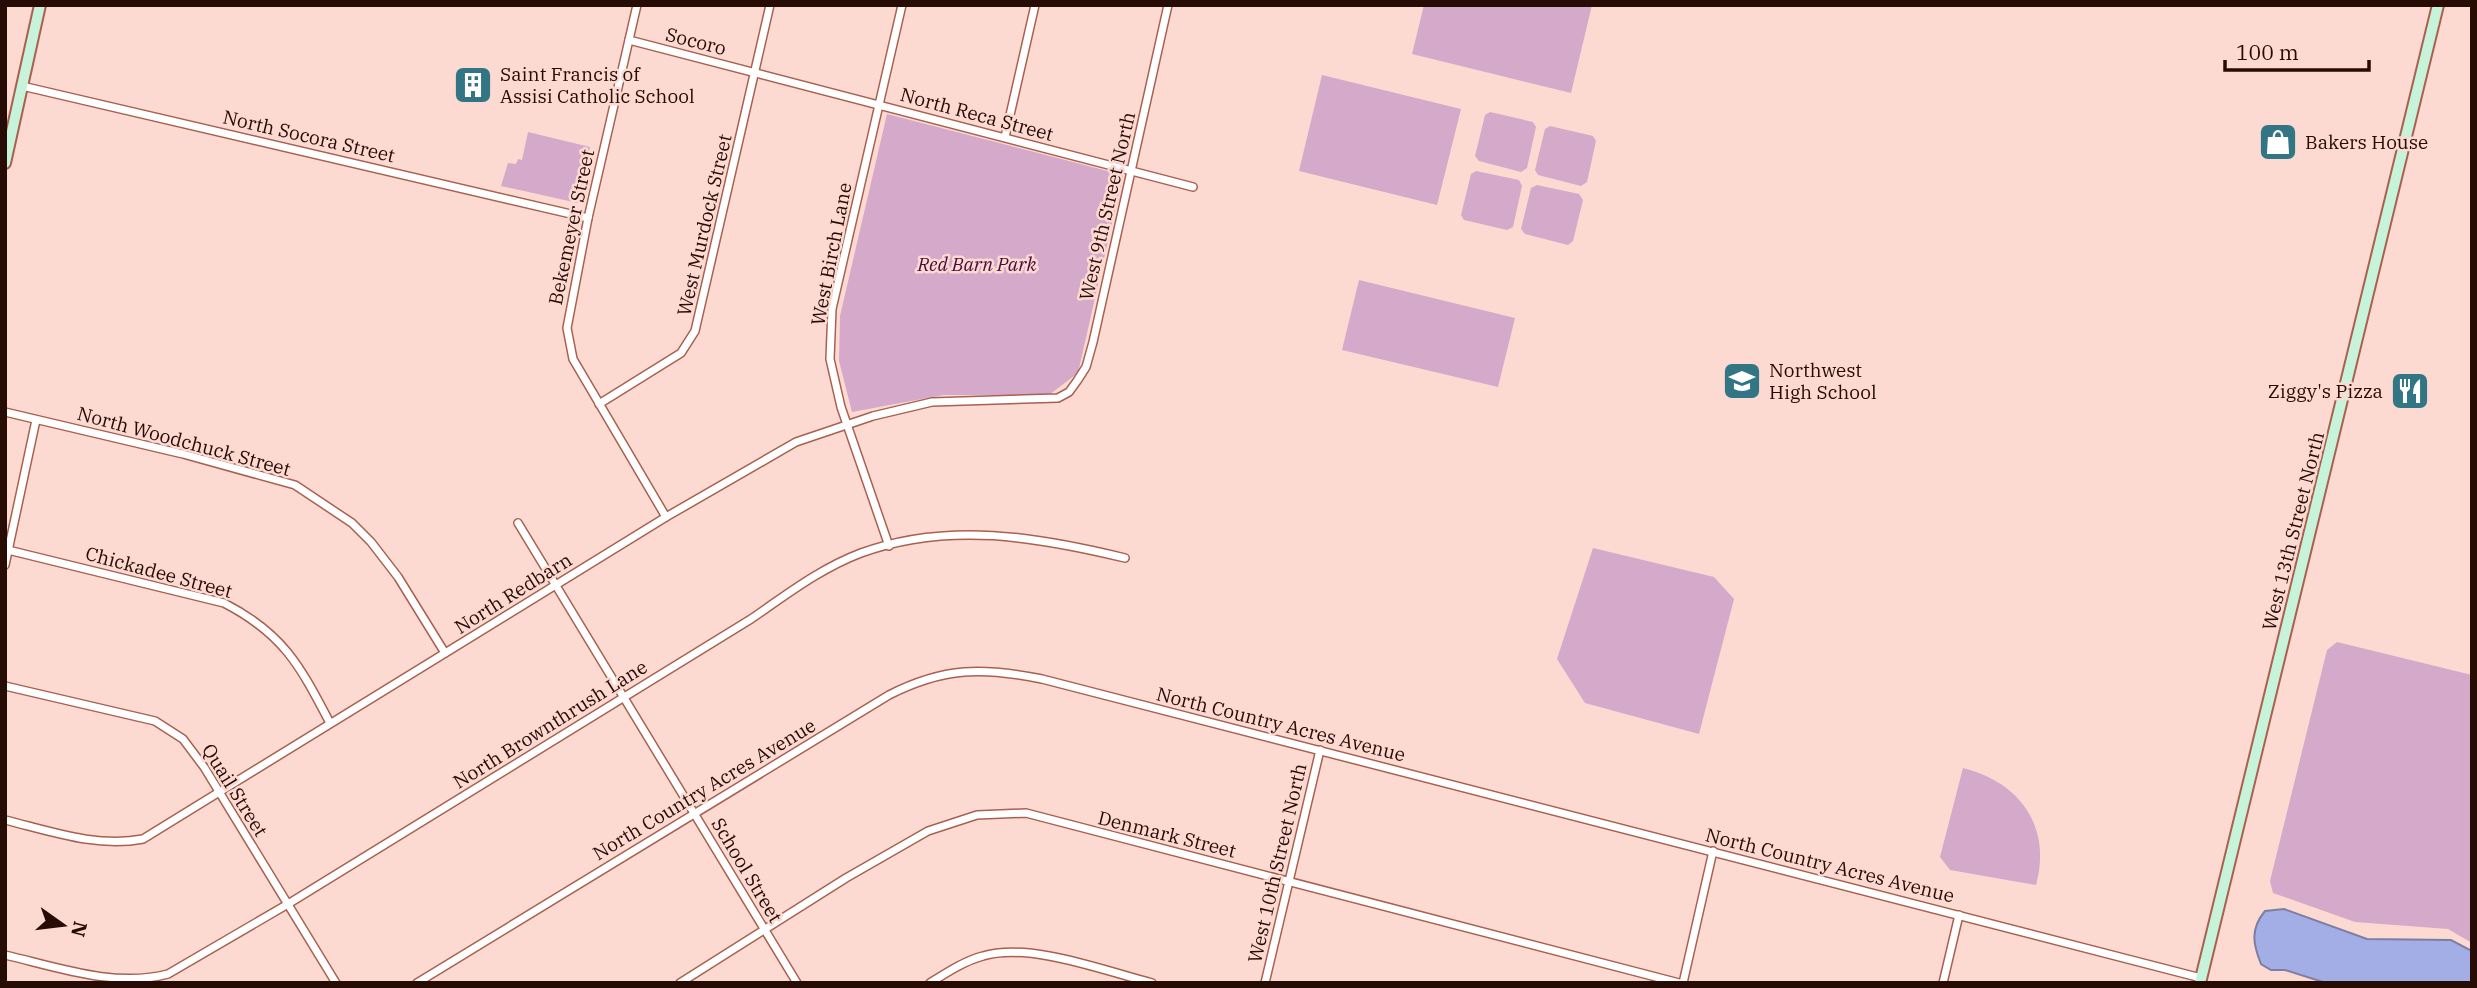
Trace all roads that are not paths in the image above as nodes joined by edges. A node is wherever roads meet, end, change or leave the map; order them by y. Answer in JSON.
{"nodes":[{"id":1,"x":40,"y":5,"type":"edge"},
{"id":2,"x":637,"y":5,"type":"edge"},
{"id":3,"x":770,"y":5,"type":"edge"},
{"id":4,"x":902,"y":5,"type":"edge"},
{"id":5,"x":1035,"y":5,"type":"edge"},
{"id":6,"x":1168,"y":5,"type":"edge"},
{"id":7,"x":2438,"y":5,"type":"edge"},
{"id":8,"x":629,"y":40,"type":"junction"},
{"id":9,"x":754,"y":72,"type":"junction"},
{"id":10,"x":22,"y":86,"type":"junction"},
{"id":11,"x":879,"y":104,"type":"junction"},
{"id":12,"x":1005,"y":137,"type":"junction"},
{"id":13,"x":5,"y":163,"type":"edge"},
{"id":14,"x":1132,"y":171,"type":"junction"},
{"id":15,"x":1192,"y":187,"type":"dead end"},
{"id":16,"x":588,"y":218,"type":"junction"},
{"id":17,"x":1055,"y":399,"type":"joint"},
{"id":18,"x":599,"y":404,"type":"junction"},
{"id":19,"x":5,"y":412,"type":"edge"},
{"id":20,"x":36,"y":420,"type":"junction"},
{"id":21,"x":847,"y":424,"type":"junction"},
{"id":22,"x":666,"y":517,"type":"junction"},
{"id":23,"x":518,"y":523,"type":"dead end"},
{"id":24,"x":889,"y":545,"type":"junction"},
{"id":25,"x":8,"y":550,"type":"junction"},
{"id":26,"x":1125,"y":558,"type":"dead end"},
{"id":27,"x":5,"y":565,"type":"edge"},
{"id":28,"x":557,"y":584,"type":"junction"},
{"id":29,"x":445,"y":653,"type":"junction"},
{"id":30,"x":5,"y":685,"type":"edge"},
{"id":31,"x":625,"y":696,"type":"junction"},
{"id":32,"x":330,"y":723,"type":"junction"},
{"id":33,"x":1320,"y":750,"type":"junction"},
{"id":34,"x":219,"y":792,"type":"junction"},
{"id":35,"x":695,"y":813,"type":"junction"},
{"id":36,"x":5,"y":820,"type":"edge"},
{"id":37,"x":1713,"y":851,"type":"junction"},
{"id":38,"x":1289,"y":881,"type":"junction"},
{"id":39,"x":288,"y":904,"type":"junction"},
{"id":40,"x":1959,"y":915,"type":"junction"},
{"id":41,"x":765,"y":930,"type":"junction"},
{"id":42,"x":5,"y":955,"type":"edge"},
{"id":43,"x":2200,"y":980,"type":"edge"},
{"id":44,"x":336,"y":983,"type":"edge"},
{"id":45,"x":417,"y":983,"type":"edge"},
{"id":46,"x":680,"y":983,"type":"edge"},
{"id":47,"x":797,"y":983,"type":"edge"},
{"id":48,"x":930,"y":983,"type":"edge"},
{"id":49,"x":1152,"y":983,"type":"edge"},
{"id":50,"x":1265,"y":983,"type":"edge"},
{"id":51,"x":1681,"y":983,"type":"edge"},
{"id":52,"x":1943,"y":983,"type":"edge"}],
"edges":[{"from":1,"to":10,"type":"street"},
{"from":2,"to":8,"type":"street","name":"Bekemeyer Street"},
{"from":3,"to":9,"type":"street","name":"West Murdock Street"},
{"from":4,"to":11,"type":"street","name":"West Birch Lane"},
{"from":5,"to":12,"type":"street"},
{"from":6,"to":14,"type":"street","name":"West 9th Street North"},
{"from":7,"to":43,"type":"street","name":"West 13th Street North"},
{"from":8,"to":9,"type":"street","name":"Socoro"},
{"from":8,"to":16,"type":"street","name":"Bekemeyer Street"},
{"from":9,"to":11,"type":"street","name":"North Reca Street"},
{"from":9,"to":18,"type":"street","name":"West Murdock Street"},
{"from":10,"to":13,"type":"street"},
{"from":10,"to":16,"type":"street","name":"North Socora Street"},
{"from":11,"to":12,"type":"street","name":"North Reca Street"},
{"from":11,"to":21,"type":"street","name":"West Birch Lane"},
{"from":12,"to":14,"type":"street","name":"North Reca Street"},
{"from":14,"to":15,"type":"street","name":"North Reca Street"},
{"from":14,"to":17,"type":"street","name":"West 9th Street North"},
{"from":16,"to":18,"type":"street","name":"Bekemeyer Street"},
{"from":17,"to":21,"type":"street","name":"North Redbarn"},
{"from":18,"to":22,"type":"street","name":"Bekemeyer Street"},
{"from":19,"to":20,"type":"street","name":"North Woodchuck Street"},
{"from":20,"to":25,"type":"street"},
{"from":20,"to":29,"type":"street","name":"North Woodchuck Street"},
{"from":21,"to":22,"type":"street","name":"North Redbarn"},
{"from":21,"to":24,"type":"street","name":"West Birch Lane"},
{"from":22,"to":28,"type":"street","name":"North Redbarn"},
{"from":23,"to":28,"type":"street","name":"School Street"},
{"from":24,"to":26,"type":"street","name":"North Brownthrush Lane"},
{"from":24,"to":31,"type":"street","name":"North Brownthrush Lane"},
{"from":25,"to":27,"type":"street"},
{"from":25,"to":32,"type":"street","name":"Chickadee Street"},
{"from":28,"to":29,"type":"street","name":"North Redbarn"},
{"from":28,"to":31,"type":"street","name":"School Street"},
{"from":29,"to":32,"type":"street","name":"North Redbarn"},
{"from":30,"to":34,"type":"street","name":"Quail Street"},
{"from":31,"to":35,"type":"street","name":"School Street"},
{"from":31,"to":39,"type":"street","name":"North Brownthrush Lane"},
{"from":32,"to":34,"type":"street","name":"North Redbarn"},
{"from":33,"to":35,"type":"street","name":"North Country Acres Avenue"},
{"from":33,"to":37,"type":"street","name":"North Country Acres Avenue"},
{"from":33,"to":38,"type":"street","name":"West 10th Street North"},
{"from":34,"to":36,"type":"street","name":"North Redbarn"},
{"from":34,"to":39,"type":"street","name":"Quail Street"},
{"from":35,"to":41,"type":"street","name":"School Street"},
{"from":35,"to":45,"type":"street","name":"North Country Acres Avenue"},
{"from":37,"to":40,"type":"street","name":"North Country Acres Avenue"},
{"from":37,"to":51,"type":"street"},
{"from":38,"to":41,"type":"street","name":"Denmark Street"},
{"from":38,"to":50,"type":"street","name":"West 10th Street North"},
{"from":38,"to":51,"type":"street","name":"Denmark Street"},
{"from":39,"to":42,"type":"street","name":"North Brownthrush Lane"},
{"from":39,"to":44,"type":"street","name":"Quail Street"},
{"from":40,"to":43,"type":"street","name":"North Country Acres Avenue"},
{"from":40,"to":52,"type":"street"},
{"from":41,"to":46,"type":"street","name":"Denmark Street"},
{"from":41,"to":47,"type":"street","name":"School Street"},
{"from":48,"to":49,"type":"street"}]}
